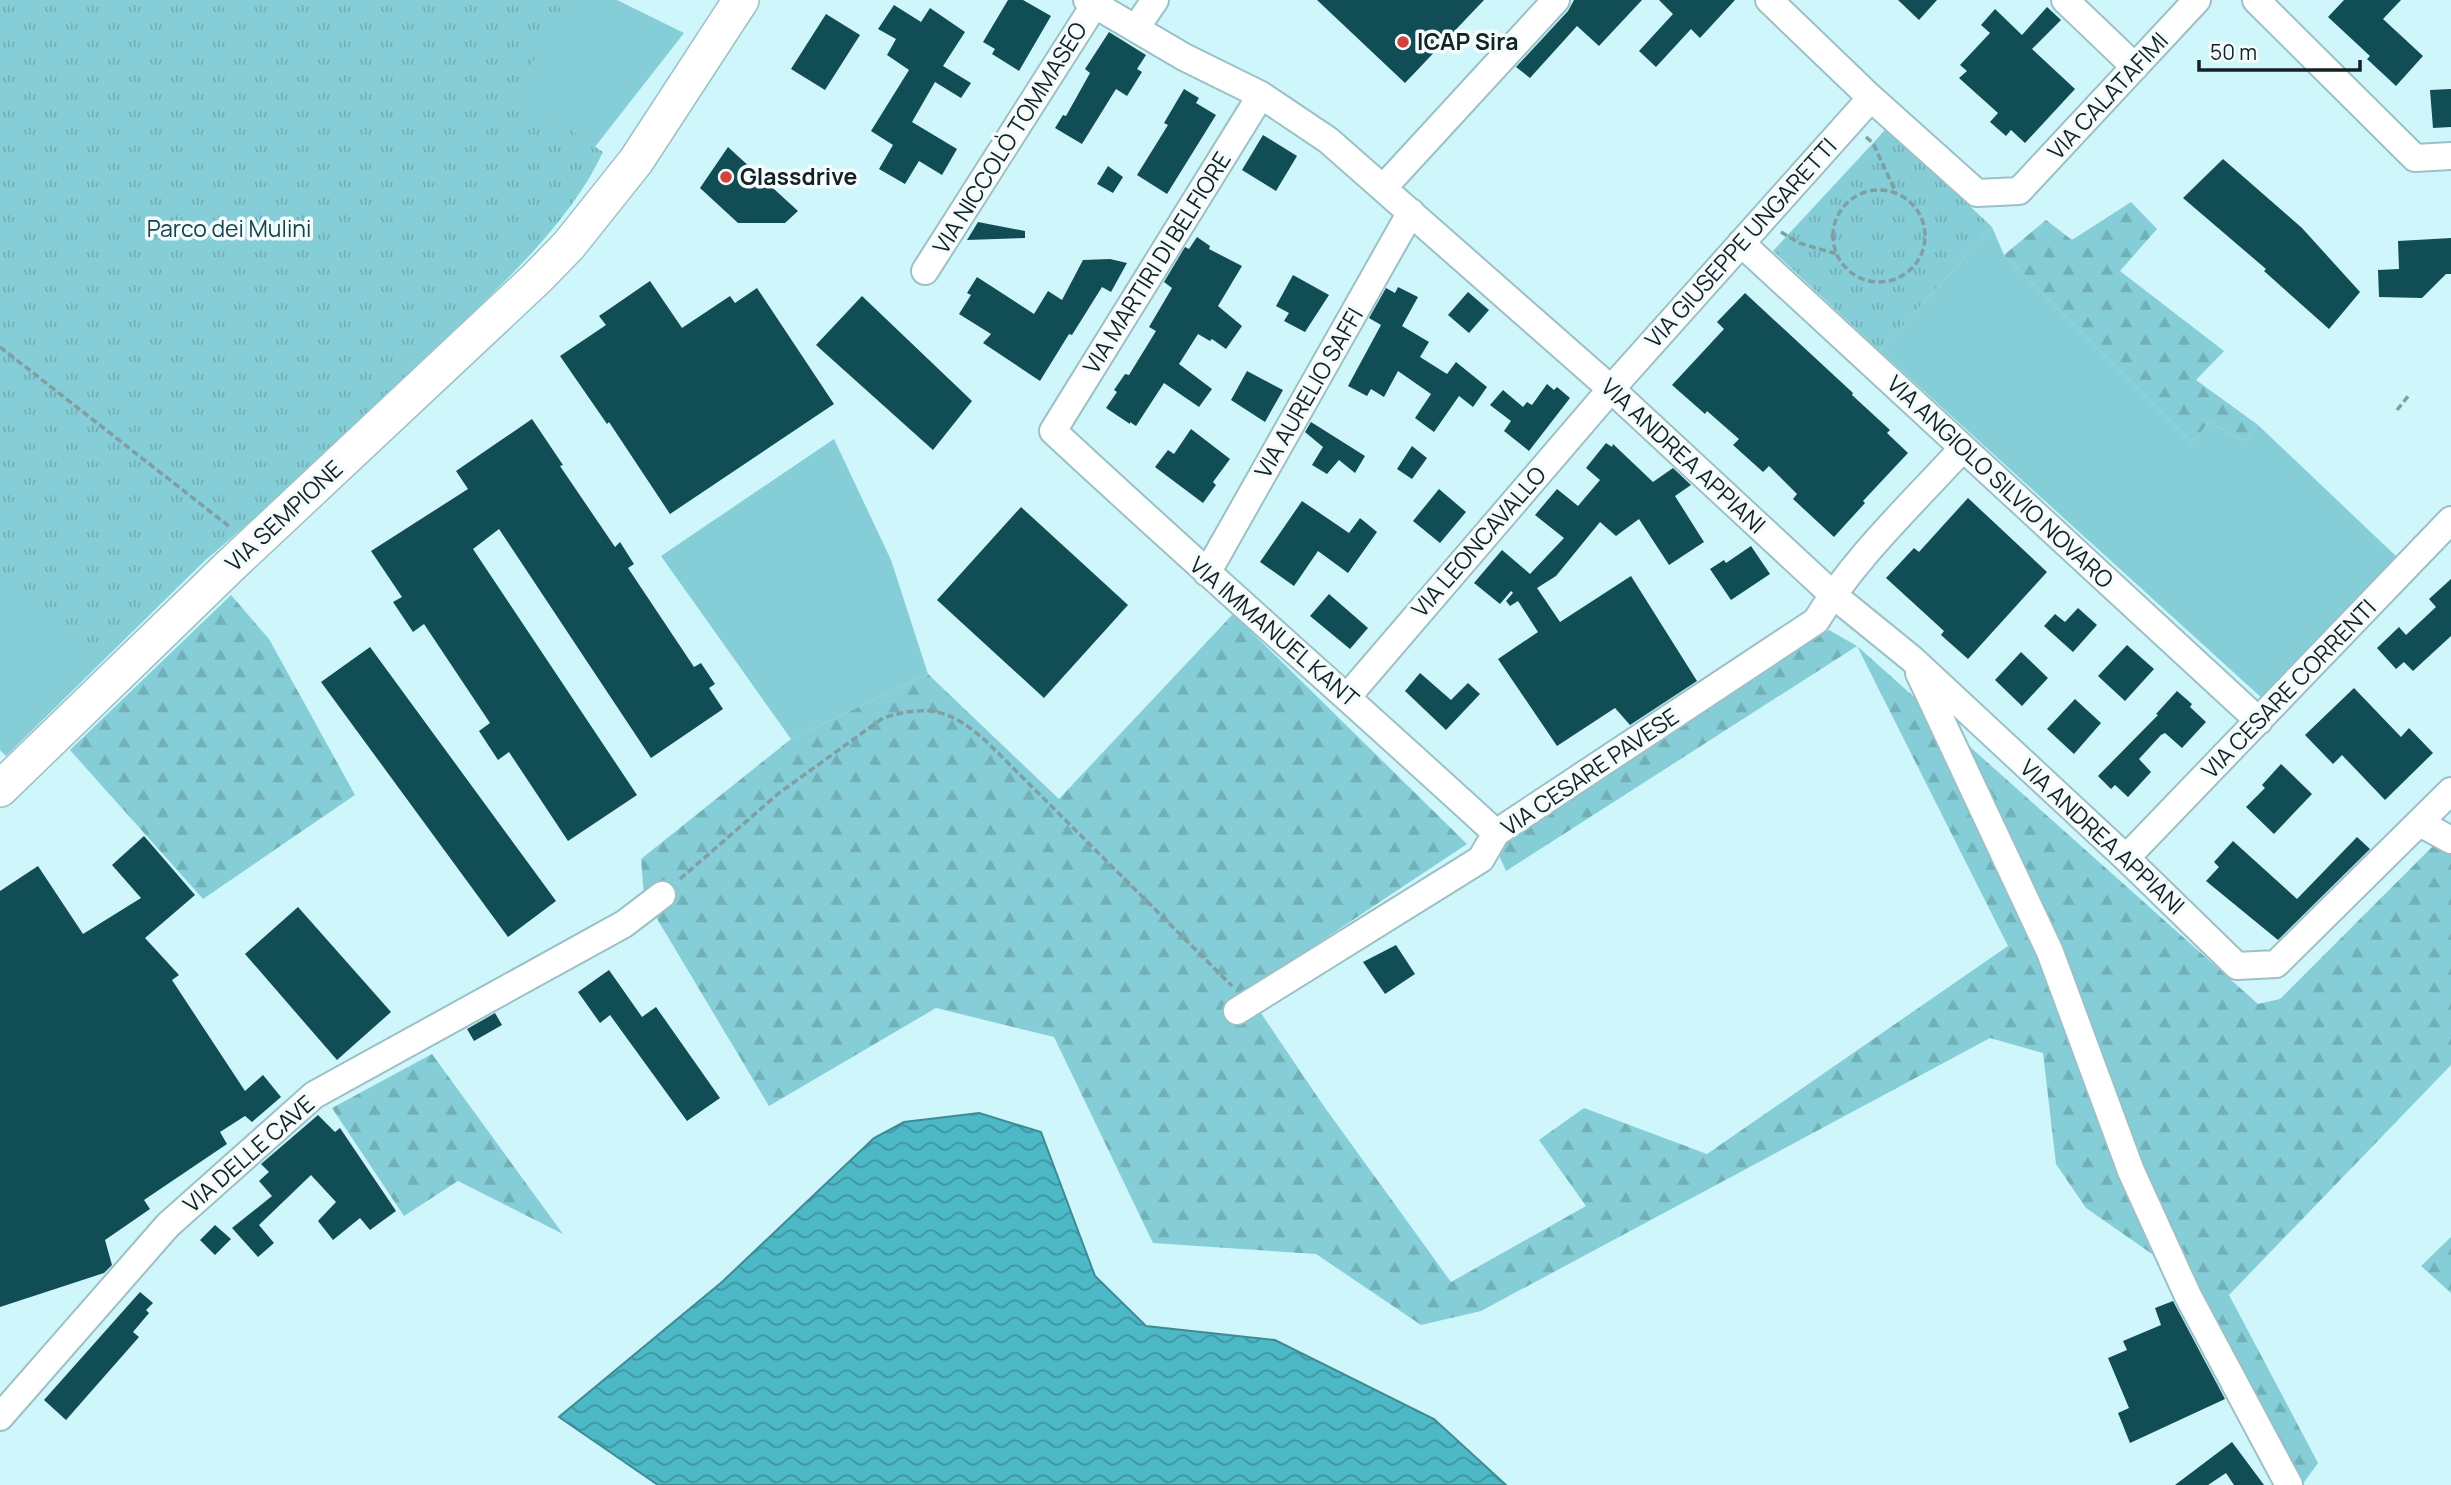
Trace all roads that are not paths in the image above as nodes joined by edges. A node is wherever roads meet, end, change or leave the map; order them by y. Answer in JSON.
{"nodes":[{"id":1,"x":741,"y":0,"type":"edge"},
{"id":2,"x":1155,"y":0,"type":"edge"},
{"id":3,"x":1556,"y":0,"type":"edge"},
{"id":4,"x":1769,"y":0,"type":"edge"},
{"id":5,"x":2065,"y":0,"type":"edge"},
{"id":6,"x":2197,"y":0,"type":"edge"},
{"id":7,"x":2256,"y":0,"type":"edge"},
{"id":8,"x":1091,"y":2,"type":"edge"},
{"id":9,"x":1136,"y":28,"type":"junction"},
{"id":10,"x":2134,"y":67,"type":"junction"},
{"id":11,"x":1261,"y":95,"type":"junction"},
{"id":12,"x":1871,"y":98,"type":"junction"},
{"id":13,"x":2451,"y":156,"type":"edge"},
{"id":14,"x":1384,"y":187,"type":"junction"},
{"id":15,"x":1411,"y":212,"type":"junction"},
{"id":16,"x":1741,"y":243,"type":"junction"},
{"id":17,"x":925,"y":271,"type":"dead end"},
{"id":18,"x":1611,"y":388,"type":"junction"},
{"id":19,"x":1053,"y":431,"type":"joint"},
{"id":20,"x":1963,"y":448,"type":"junction"},
{"id":21,"x":2451,"y":520,"type":"edge"},
{"id":22,"x":1207,"y":573,"type":"junction"},
{"id":23,"x":1832,"y":594,"type":"junction"},
{"id":24,"x":1912,"y":659,"type":"junction"},
{"id":25,"x":1348,"y":696,"type":"junction"},
{"id":26,"x":2259,"y":721,"type":"junction"},
{"id":27,"x":0,"y":789,"type":"edge"},
{"id":28,"x":2451,"y":791,"type":"edge"},
{"id":29,"x":2420,"y":823,"type":"junction"},
{"id":30,"x":1496,"y":833,"type":"junction"},
{"id":31,"x":2451,"y":840,"type":"edge"},
{"id":32,"x":2126,"y":858,"type":"junction"},
{"id":33,"x":662,"y":895,"type":"road end"},
{"id":34,"x":1243,"y":1007,"type":"road end"},
{"id":35,"x":0,"y":1417,"type":"edge"},
{"id":36,"x":2289,"y":1485,"type":"edge"}],
"edges":[{"from":1,"to":27,"type":"main road","name":"VIA SEMPIONE"},
{"from":2,"to":9,"type":"street"},
{"from":3,"to":14,"type":"street"},
{"from":4,"to":12,"type":"street"},
{"from":5,"to":10,"type":"street"},
{"from":6,"to":10,"type":"street","name":"VIA CALATAFIMI"},
{"from":7,"to":13,"type":"street"},
{"from":8,"to":9,"type":"street","name":"VIA ANDREA APPIANI"},
{"from":8,"to":17,"type":"street","name":"VIA NICCOLÒ TOMMASEO"},
{"from":9,"to":11,"type":"street","name":"VIA ANDREA APPIANI"},
{"from":10,"to":12,"type":"street","name":"VIA CALATAFIMI"},
{"from":11,"to":14,"type":"street","name":"VIA ANDREA APPIANI"},
{"from":11,"to":19,"type":"street","name":"VIA MARTIRI DI BELFIORE"},
{"from":12,"to":16,"type":"street","name":"VIA GIUSEPPE UNGARETTI"},
{"from":14,"to":15,"type":"street","name":"VIA ANDREA APPIANI"},
{"from":15,"to":18,"type":"street","name":"VIA ANDREA APPIANI"},
{"from":15,"to":22,"type":"street","name":"VIA AURELIO SAFFI"},
{"from":16,"to":18,"type":"street","name":"VIA GIUSEPPE UNGARETTI"},
{"from":16,"to":20,"type":"street","name":"VIA ANGIOLO SILVIO NOVARO"},
{"from":18,"to":23,"type":"street","name":"VIA ANDREA APPIANI"},
{"from":18,"to":25,"type":"street","name":"VIA LEONCAVALLO"},
{"from":19,"to":22,"type":"street","name":"VIA IMMANUEL KANT"},
{"from":20,"to":23,"type":"street","name":"VIA CESARE PAVESE"},
{"from":20,"to":26,"type":"street","name":"VIA ANGIOLO SILVIO NOVARO"},
{"from":21,"to":26,"type":"street","name":"VIA CESARE CORRENTI"},
{"from":22,"to":25,"type":"street","name":"VIA IMMANUEL KANT"},
{"from":23,"to":24,"type":"street","name":"VIA ANDREA APPIANI"},
{"from":23,"to":30,"type":"street","name":"VIA CESARE PAVESE"},
{"from":24,"to":32,"type":"street","name":"VIA ANDREA APPIANI"},
{"from":24,"to":36,"type":"street"},
{"from":25,"to":30,"type":"street","name":"VIA IMMANUEL KANT"},
{"from":26,"to":32,"type":"street","name":"VIA CESARE CORRENTI"},
{"from":28,"to":29,"type":"street"},
{"from":29,"to":31,"type":"street"},
{"from":29,"to":32,"type":"street","name":"VIA ANDREA APPIANI"},
{"from":30,"to":34,"type":"street","name":"VIA CESARE PAVESE"},
{"from":33,"to":35,"type":"street","name":"VIA DELLE CAVE"}]}
